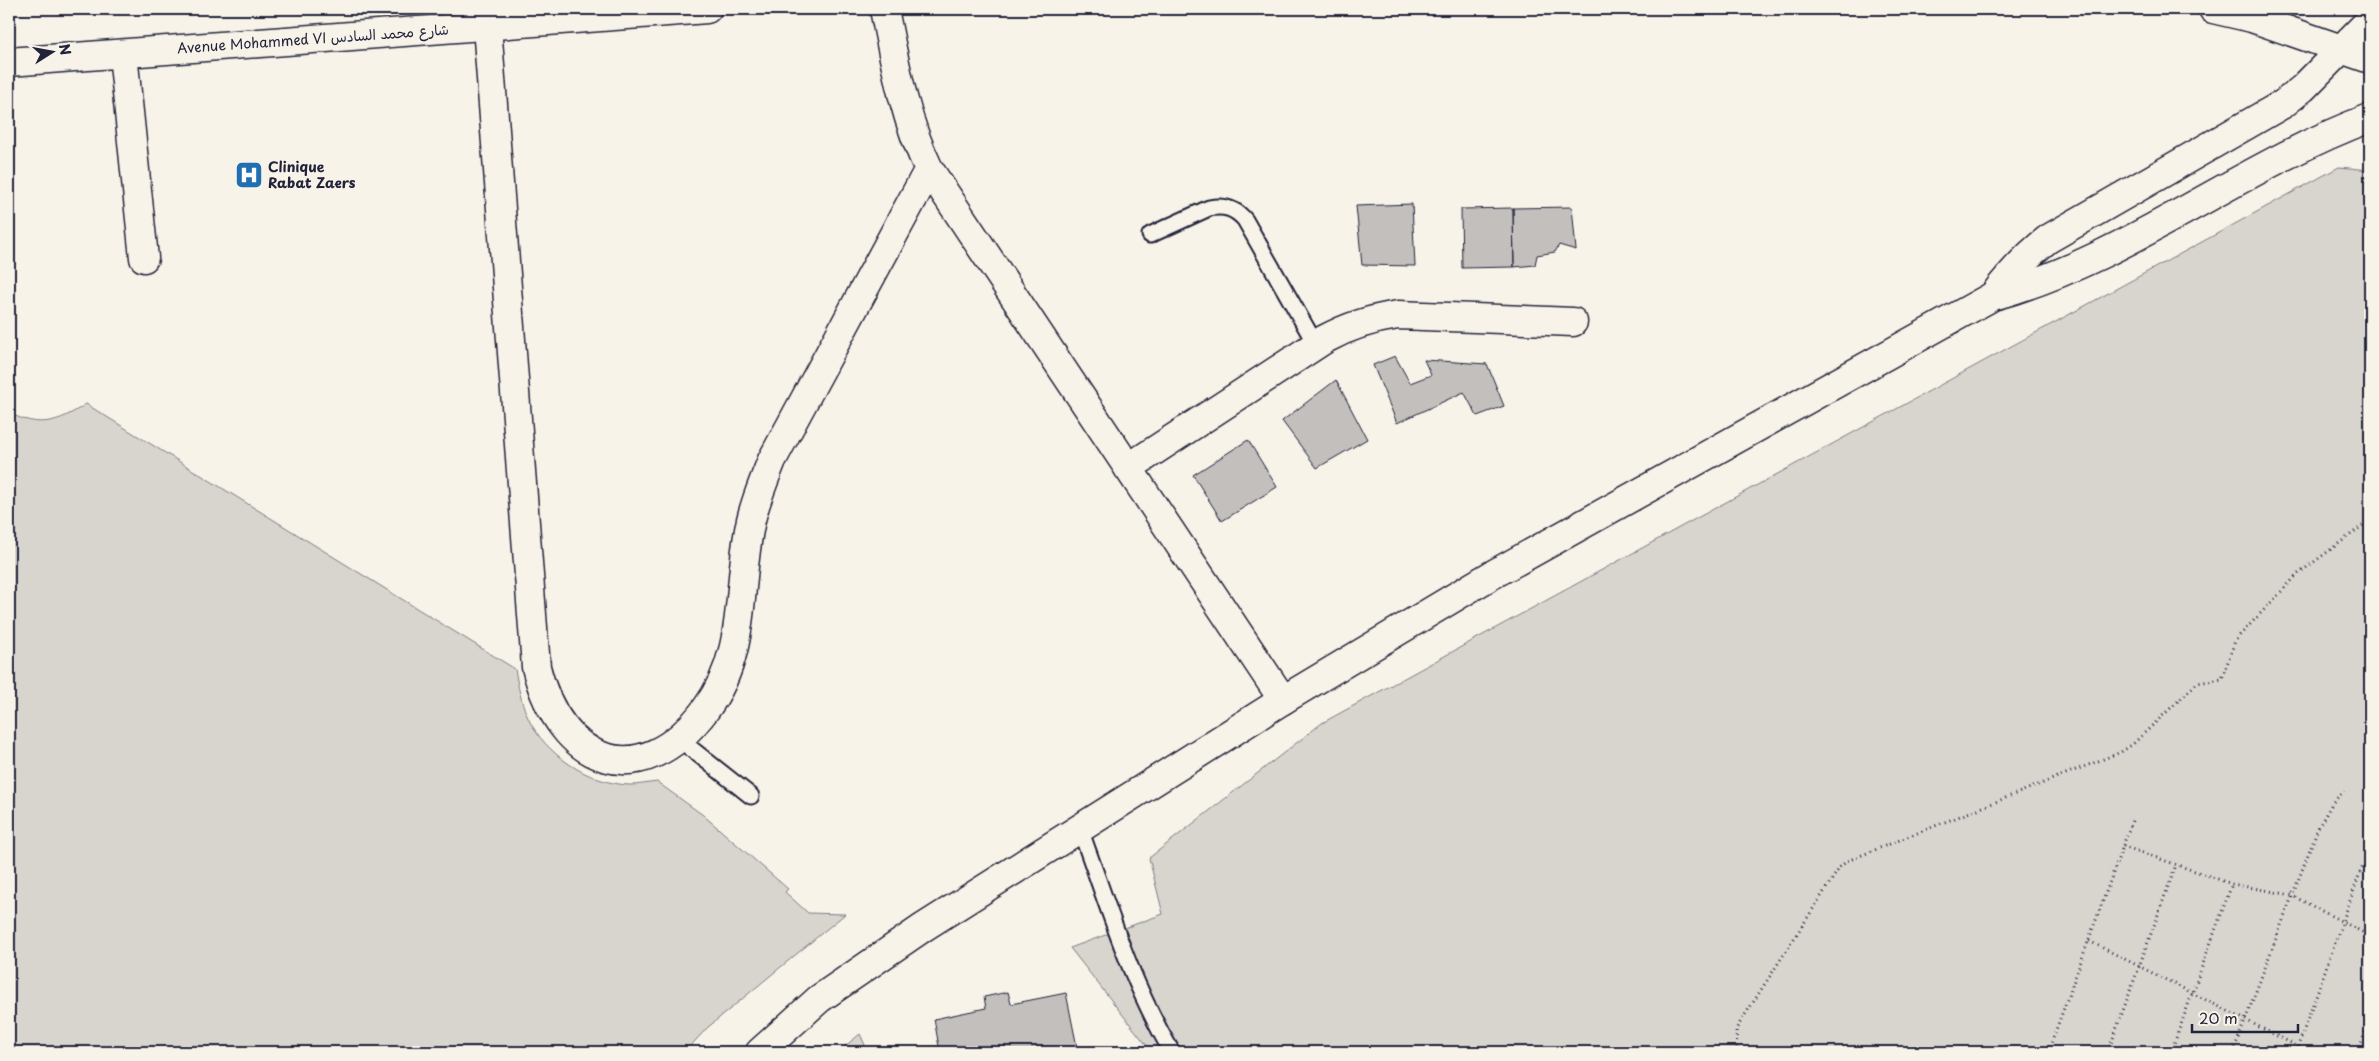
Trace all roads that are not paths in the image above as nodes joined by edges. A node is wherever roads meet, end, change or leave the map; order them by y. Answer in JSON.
{"nodes":[{"id":1,"x":707,"y":9,"type":"edge"},
{"id":2,"x":884,"y":9,"type":"edge"},
{"id":3,"x":2213,"y":9,"type":"edge"},
{"id":4,"x":2370,"y":20,"type":"edge"},
{"id":5,"x":487,"y":26,"type":"junction"},
{"id":6,"x":2341,"y":49,"type":"junction"},
{"id":7,"x":123,"y":54,"type":"junction"},
{"id":8,"x":2370,"y":59,"type":"edge"},
{"id":9,"x":9,"y":62,"type":"edge"},
{"id":10,"x":2370,"y":118,"type":"edge"},
{"id":11,"x":929,"y":168,"type":"junction"},
{"id":12,"x":1150,"y":235,"type":"dead end"},
{"id":13,"x":144,"y":258,"type":"dead end"},
{"id":14,"x":1993,"y":296,"type":"junction"},
{"id":15,"x":1572,"y":322,"type":"dead end"},
{"id":16,"x":1316,"y":345,"type":"junction"},
{"id":17,"x":1128,"y":468,"type":"junction"},
{"id":18,"x":1283,"y":700,"type":"junction"},
{"id":19,"x":679,"y":739,"type":"junction"},
{"id":20,"x":751,"y":796,"type":"dead end"},
{"id":21,"x":1080,"y":829,"type":"junction"},
{"id":22,"x":760,"y":1052,"type":"edge"},
{"id":23,"x":1172,"y":1052,"type":"edge"}],
"edges":[{"from":1,"to":5,"type":"street","name":"Avenue Mohammed VI شارع محمد السادس"},
{"from":2,"to":11,"type":"street"},
{"from":3,"to":6,"type":"street"},
{"from":4,"to":6,"type":"street"},
{"from":5,"to":7,"type":"street","name":"Avenue Mohammed VI شارع محمد السادس"},
{"from":5,"to":19,"type":"street"},
{"from":6,"to":8,"type":"street"},
{"from":6,"to":14,"type":"street"},
{"from":7,"to":9,"type":"street","name":"Avenue Mohammed VI شارع محمد السادس"},
{"from":7,"to":13,"type":"street"},
{"from":10,"to":14,"type":"street"},
{"from":11,"to":17,"type":"street"},
{"from":11,"to":19,"type":"street"},
{"from":12,"to":16,"type":"lane"},
{"from":14,"to":18,"type":"street"},
{"from":15,"to":16,"type":"street"},
{"from":16,"to":17,"type":"street"},
{"from":17,"to":18,"type":"street"},
{"from":18,"to":21,"type":"street"},
{"from":19,"to":20,"type":"lane"},
{"from":21,"to":22,"type":"street"},
{"from":21,"to":23,"type":"lane"}]}
